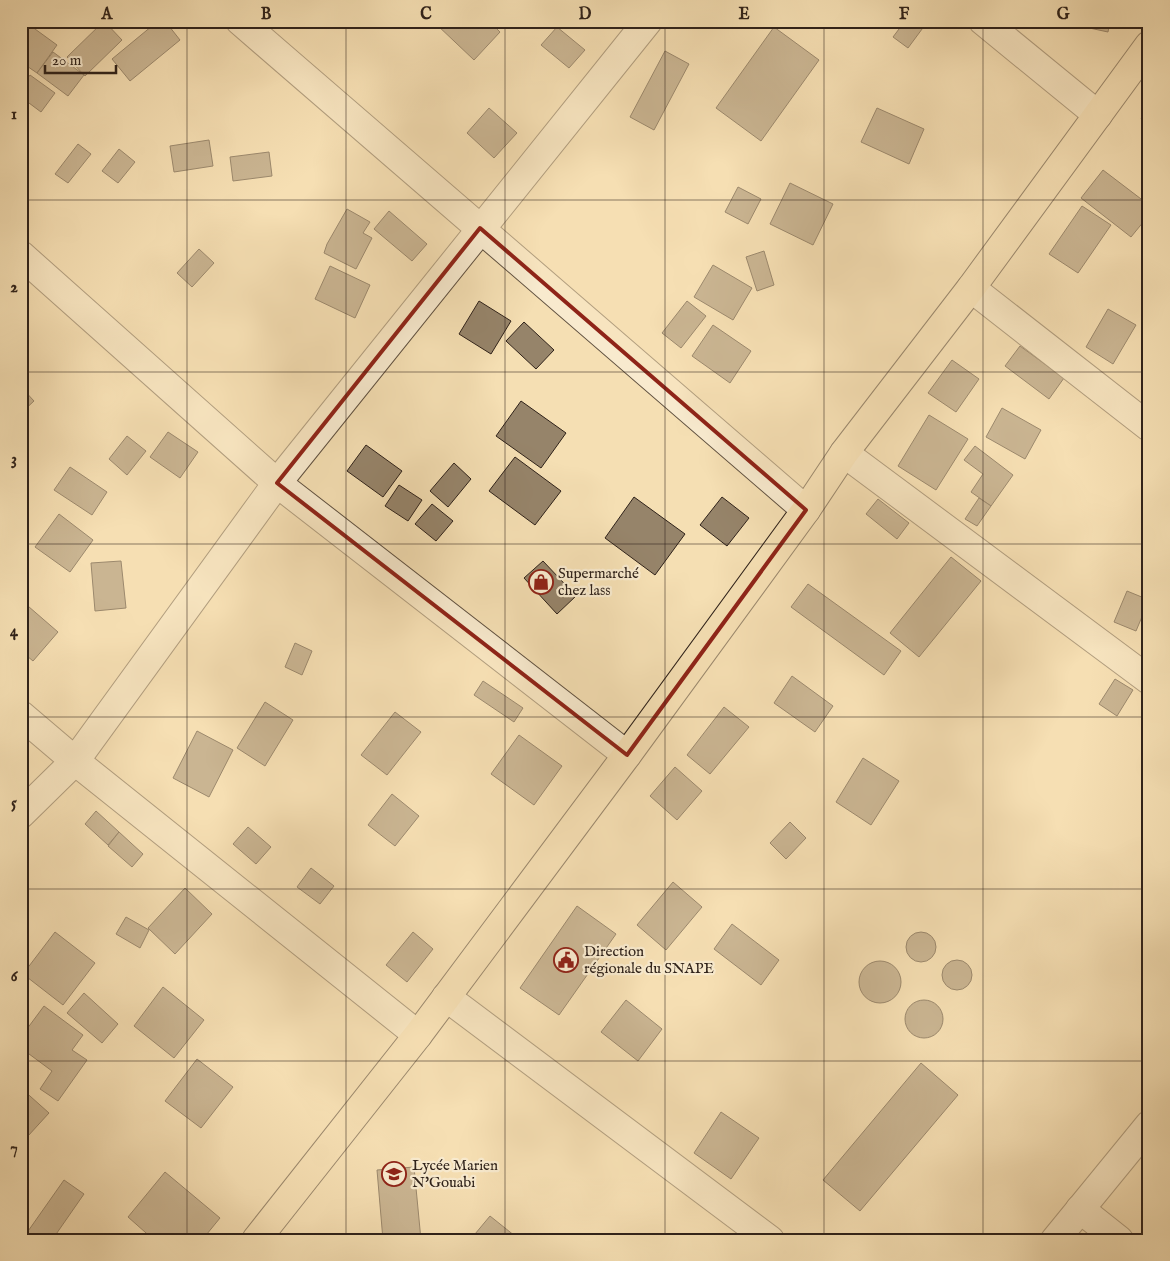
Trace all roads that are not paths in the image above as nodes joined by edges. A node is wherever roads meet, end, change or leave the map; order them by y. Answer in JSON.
{"nodes":[{"id":1,"x":240,"y":21,"type":"edge"},
{"id":2,"x":648,"y":21,"type":"edge"},
{"id":3,"x":983,"y":21,"type":"edge"},
{"id":4,"x":1149,"y":45,"type":"edge"},
{"id":5,"x":1098,"y":114,"type":"junction"},
{"id":6,"x":480,"y":228,"type":"junction"},
{"id":7,"x":21,"y":255,"type":"edge"},
{"id":8,"x":971,"y":288,"type":"junction"},
{"id":9,"x":1149,"y":427,"type":"edge"},
{"id":10,"x":844,"y":454,"type":"junction"},
{"id":11,"x":277,"y":483,"type":"junction"},
{"id":12,"x":806,"y":510,"type":"junction"},
{"id":13,"x":1149,"y":680,"type":"edge"},
{"id":14,"x":21,"y":715,"type":"edge"},
{"id":15,"x":627,"y":755,"type":"junction"},
{"id":16,"x":75,"y":761,"type":"junction"},
{"id":17,"x":21,"y":814,"type":"edge"},
{"id":18,"x":446,"y":997,"type":"junction"},
{"id":19,"x":418,"y":1035,"type":"junction"},
{"id":20,"x":1149,"y":1125,"type":"edge"},
{"id":21,"x":1080,"y":1208,"type":"junction"},
{"id":22,"x":256,"y":1240,"type":"edge"},
{"id":23,"x":770,"y":1240,"type":"edge"},
{"id":24,"x":1055,"y":1240,"type":"edge"},
{"id":25,"x":1119,"y":1240,"type":"edge"}],
"edges":[{"from":1,"to":6,"type":"street"},
{"from":2,"to":6,"type":"street"},
{"from":3,"to":5,"type":"street"},
{"from":4,"to":5,"type":"highway"},
{"from":5,"to":8,"type":"highway"},
{"from":6,"to":11,"type":"street"},
{"from":6,"to":12,"type":"street"},
{"from":7,"to":11,"type":"street"},
{"from":8,"to":9,"type":"street"},
{"from":8,"to":10,"type":"highway"},
{"from":10,"to":12,"type":"highway"},
{"from":10,"to":13,"type":"street"},
{"from":11,"to":15,"type":"street"},
{"from":11,"to":16,"type":"street"},
{"from":12,"to":15,"type":"highway"},
{"from":14,"to":16,"type":"street"},
{"from":15,"to":18,"type":"highway"},
{"from":16,"to":17,"type":"street"},
{"from":16,"to":19,"type":"street"},
{"from":18,"to":19,"type":"highway"},
{"from":18,"to":23,"type":"street"},
{"from":19,"to":22,"type":"highway"},
{"from":20,"to":21,"type":"street"},
{"from":21,"to":24,"type":"street"},
{"from":21,"to":25,"type":"street"}]}
